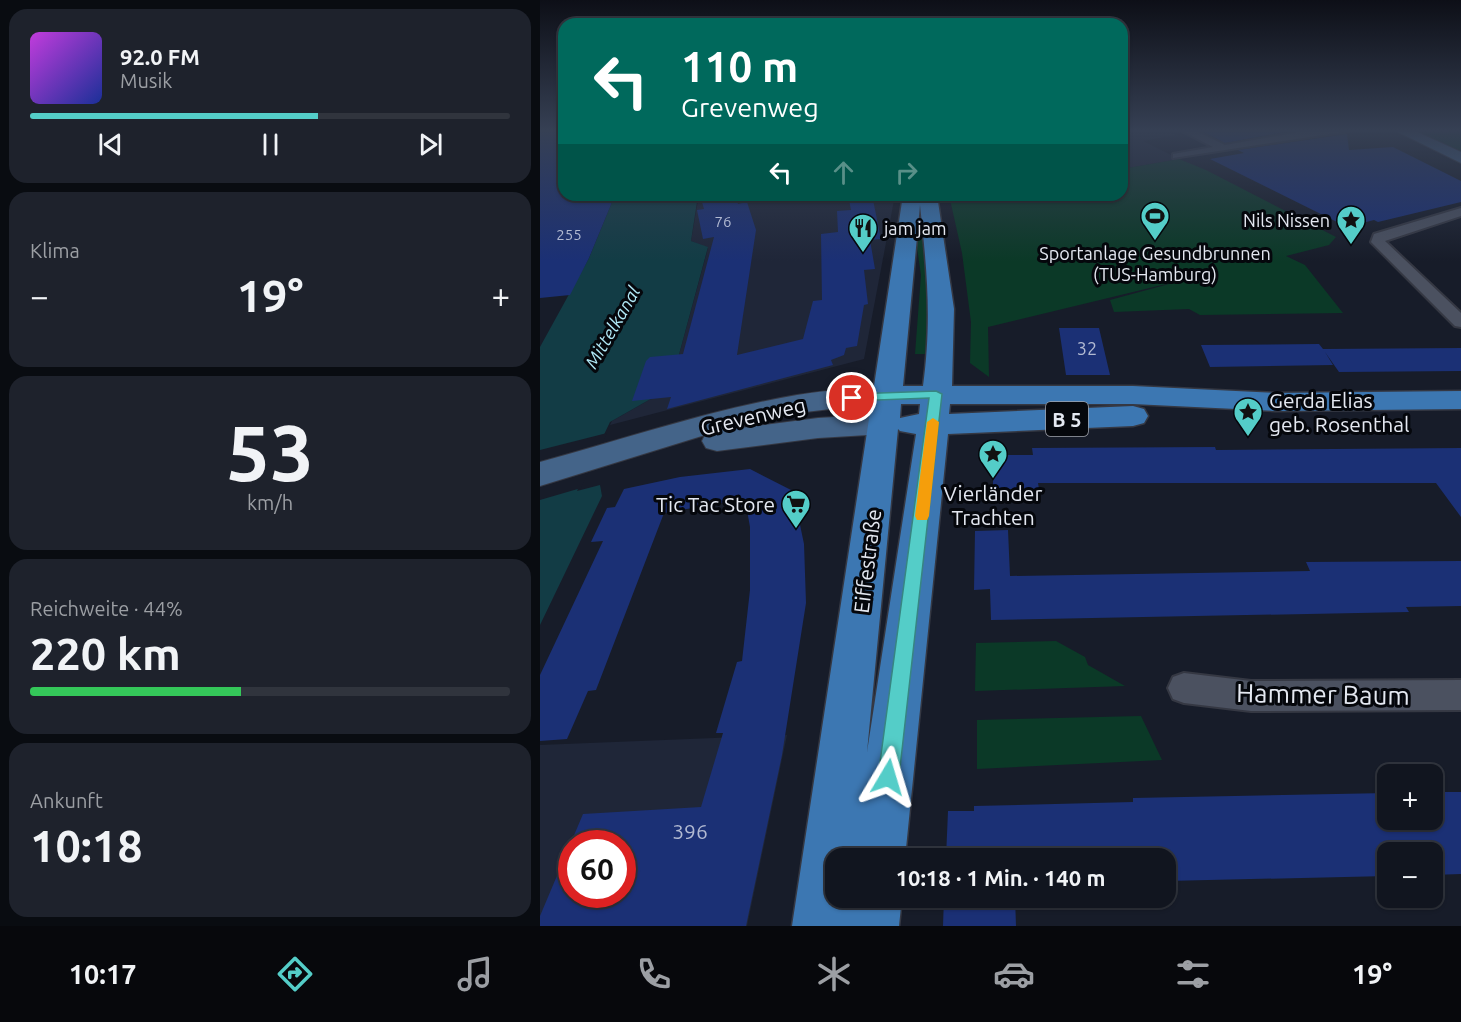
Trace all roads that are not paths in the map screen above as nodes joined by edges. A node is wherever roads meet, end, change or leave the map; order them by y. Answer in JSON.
{"nodes":[{"id":1,"x":911,"y":201,"type":"edge"},
{"id":2,"x":929,"y":201,"type":"edge"},
{"id":3,"x":1461,"y":212,"type":"edge"},
{"id":4,"x":1461,"y":322,"type":"edge"},
{"id":5,"x":1461,"y":400,"type":"edge"},
{"id":6,"x":934,"y":409,"type":"junction"},
{"id":7,"x":886,"y":410,"type":"junction"},
{"id":8,"x":540,"y":474,"type":"edge"},
{"id":9,"x":1184,"y":687,"type":"dead end"},
{"id":10,"x":1461,"y":695,"type":"edge"},
{"id":11,"x":879,"y":848,"type":"edge"},
{"id":12,"x":872,"y":908,"type":"edge"},
{"id":13,"x":821,"y":926,"type":"edge"},
{"id":14,"x":870,"y":926,"type":"edge"}],
"edges":[{"from":1,"to":7,"type":"main road","name":"Eiffestraße"},
{"from":2,"to":6,"type":"main road"},
{"from":3,"to":4,"type":"street"},
{"from":5,"to":6,"type":"main road","name":"Grevenweg","number":"B 5"},
{"from":6,"to":7,"type":"main road","name":"Grevenweg","number":"B 5"},
{"from":6,"to":11,"type":"main road"},
{"from":7,"to":8,"type":"main road","name":"Grevenweg"},
{"from":7,"to":13,"type":"main road","name":"Eiffestraße"},
{"from":9,"to":10,"type":"street","name":"Hammer Baum"},
{"from":12,"to":14,"type":"main road"}]}
